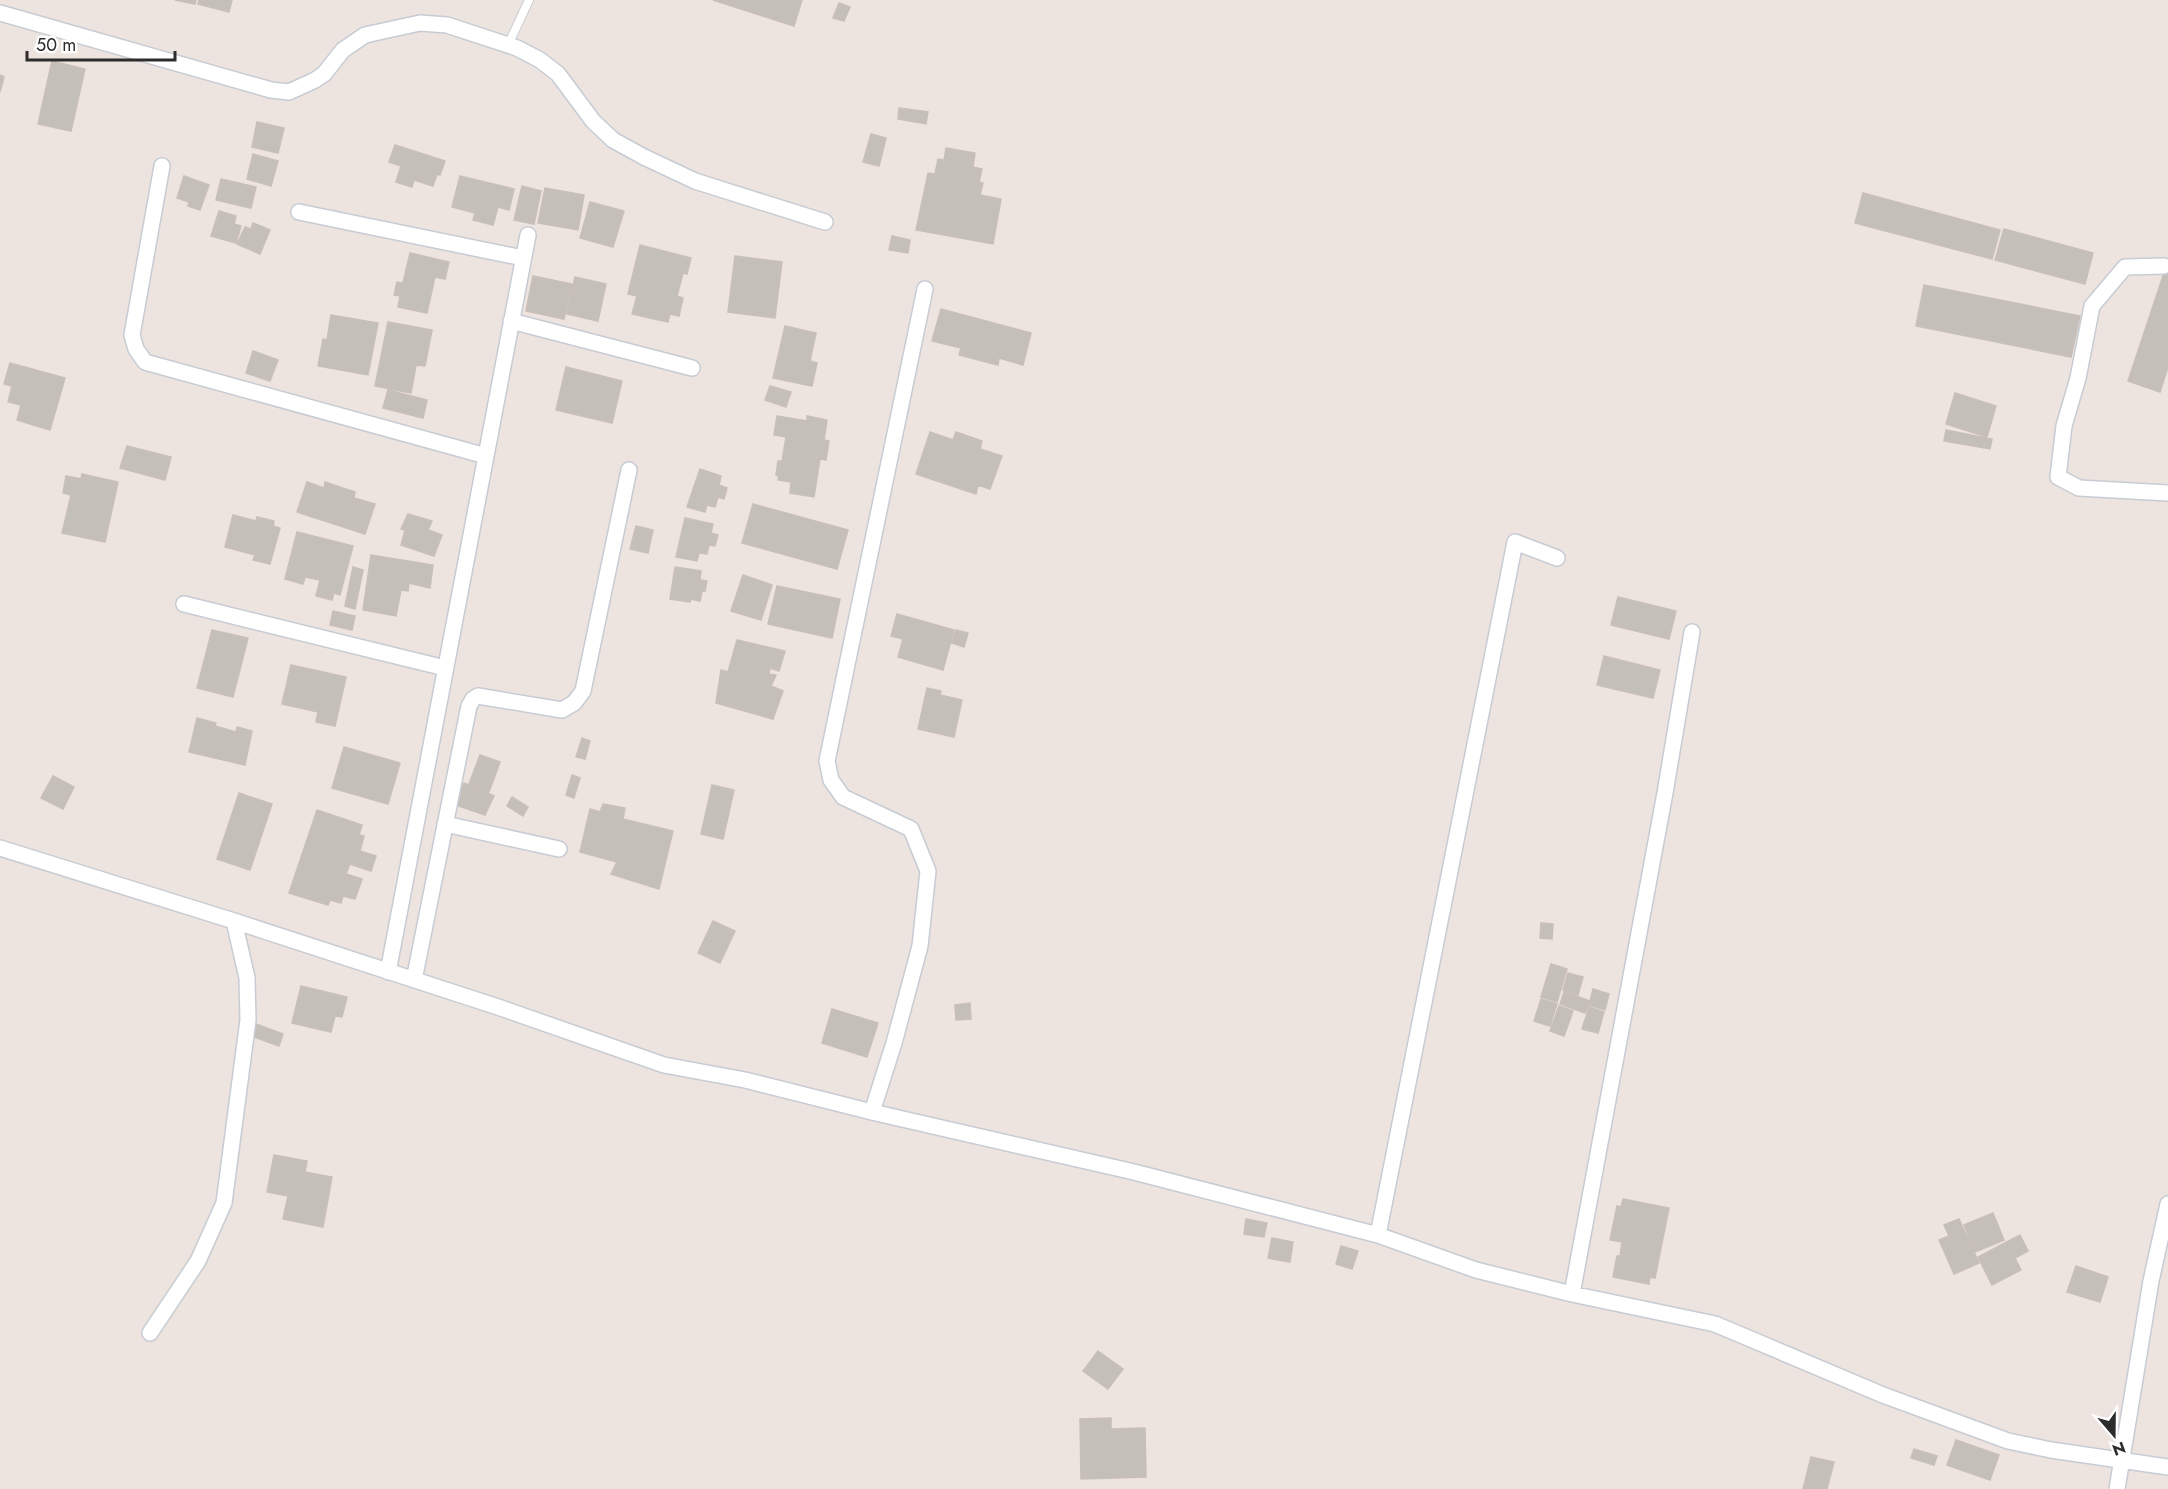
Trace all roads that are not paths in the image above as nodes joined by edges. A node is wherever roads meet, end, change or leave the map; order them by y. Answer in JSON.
{"nodes":[{"id":1,"x":529,"y":0,"type":"edge"},
{"id":2,"x":0,"y":13,"type":"edge"},
{"id":3,"x":508,"y":45,"type":"junction"},
{"id":4,"x":162,"y":166,"type":"dead end"},
{"id":5,"x":299,"y":212,"type":"dead end"},
{"id":6,"x":825,"y":222,"type":"dead end"},
{"id":7,"x":528,"y":235,"type":"dead end"},
{"id":8,"x":523,"y":258,"type":"junction"},
{"id":9,"x":2164,"y":266,"type":"dead end"},
{"id":10,"x":926,"y":289,"type":"dead end"},
{"id":11,"x":511,"y":321,"type":"junction"},
{"id":12,"x":692,"y":368,"type":"dead end"},
{"id":13,"x":486,"y":456,"type":"junction"},
{"id":14,"x":629,"y":470,"type":"dead end"},
{"id":15,"x":2168,"y":493,"type":"edge"},
{"id":16,"x":1557,"y":558,"type":"dead end"},
{"id":17,"x":184,"y":604,"type":"dead end"},
{"id":18,"x":1692,"y":632,"type":"dead end"},
{"id":19,"x":445,"y":668,"type":"junction"},
{"id":20,"x":446,"y":824,"type":"junction"},
{"id":21,"x":0,"y":848,"type":"edge"},
{"id":22,"x":559,"y":849,"type":"dead end"},
{"id":23,"x":234,"y":921,"type":"junction"},
{"id":24,"x":388,"y":972,"type":"junction"},
{"id":25,"x":414,"y":980,"type":"junction"},
{"id":26,"x":872,"y":1112,"type":"junction"},
{"id":27,"x":2168,"y":1204,"type":"edge"},
{"id":28,"x":1377,"y":1235,"type":"junction"},
{"id":29,"x":1572,"y":1294,"type":"junction"},
{"id":30,"x":150,"y":1333,"type":"dead end"},
{"id":31,"x":2121,"y":1461,"type":"junction"},
{"id":32,"x":2168,"y":1467,"type":"edge"},
{"id":33,"x":2117,"y":1489,"type":"edge"}],
"edges":[{"from":1,"to":3,"type":"lane"},
{"from":2,"to":3,"type":"street"},
{"from":3,"to":6,"type":"street"},
{"from":4,"to":13,"type":"street"},
{"from":5,"to":8,"type":"street"},
{"from":7,"to":8,"type":"street"},
{"from":8,"to":11,"type":"street"},
{"from":9,"to":15,"type":"street"},
{"from":10,"to":26,"type":"street"},
{"from":11,"to":12,"type":"street"},
{"from":11,"to":13,"type":"street"},
{"from":13,"to":19,"type":"street"},
{"from":14,"to":20,"type":"street"},
{"from":16,"to":28,"type":"street"},
{"from":17,"to":19,"type":"street"},
{"from":18,"to":29,"type":"street"},
{"from":19,"to":24,"type":"street"},
{"from":20,"to":22,"type":"street"},
{"from":20,"to":25,"type":"street"},
{"from":21,"to":23,"type":"street"},
{"from":23,"to":24,"type":"street"},
{"from":23,"to":30,"type":"street"},
{"from":24,"to":25,"type":"street"},
{"from":25,"to":26,"type":"street"},
{"from":26,"to":28,"type":"street"},
{"from":27,"to":31,"type":"street"},
{"from":28,"to":29,"type":"street"},
{"from":29,"to":31,"type":"street"},
{"from":31,"to":32,"type":"street"},
{"from":31,"to":33,"type":"street"}]}
